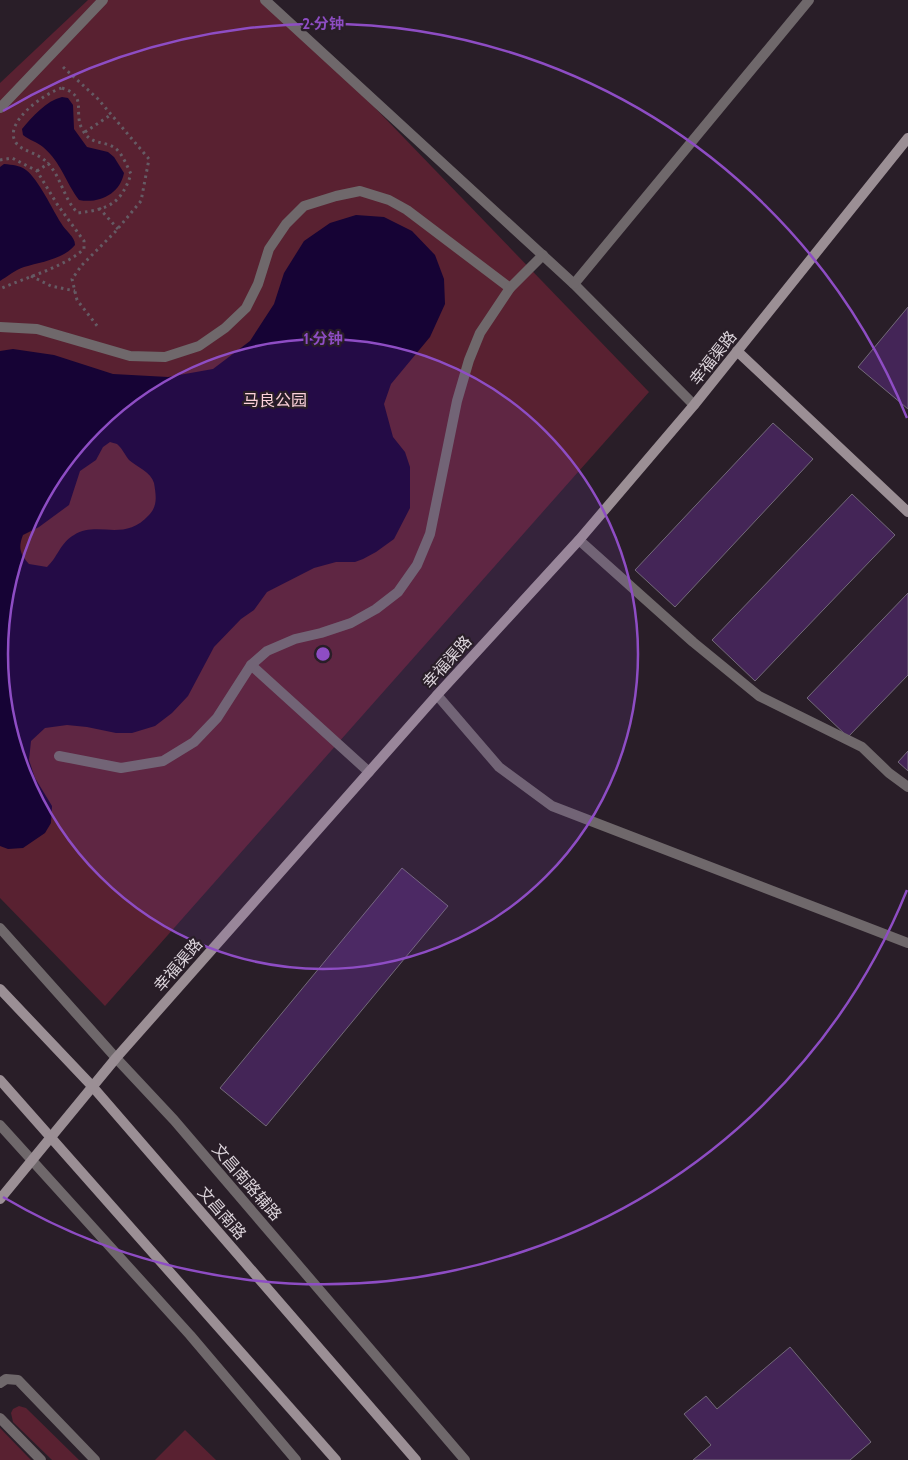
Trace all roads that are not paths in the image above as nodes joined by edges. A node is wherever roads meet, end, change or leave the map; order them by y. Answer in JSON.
{"nodes":[{"id":1,"x":103,"y":0,"type":"edge"},
{"id":2,"x":265,"y":0,"type":"edge"},
{"id":3,"x":809,"y":0,"type":"edge"},
{"id":4,"x":0,"y":108,"type":"edge"},
{"id":5,"x":908,"y":138,"type":"edge"},
{"id":6,"x":543,"y":255,"type":"junction"},
{"id":7,"x":574,"y":284,"type":"junction"},
{"id":8,"x":510,"y":288,"type":"junction"},
{"id":9,"x":0,"y":327,"type":"edge"},
{"id":10,"x":737,"y":351,"type":"junction"},
{"id":11,"x":694,"y":405,"type":"junction"},
{"id":12,"x":908,"y":512,"type":"edge"},
{"id":13,"x":579,"y":540,"type":"junction"},
{"id":14,"x":251,"y":665,"type":"junction"},
{"id":15,"x":437,"y":695,"type":"junction"},
{"id":16,"x":59,"y":756,"type":"dead end"},
{"id":17,"x":369,"y":772,"type":"junction"},
{"id":18,"x":908,"y":787,"type":"edge"},
{"id":19,"x":0,"y":928,"type":"edge"},
{"id":20,"x":908,"y":943,"type":"edge"},
{"id":21,"x":0,"y":989,"type":"edge"},
{"id":22,"x":116,"y":1058,"type":"junction"},
{"id":23,"x":0,"y":1080,"type":"edge"},
{"id":24,"x":92,"y":1086,"type":"junction"},
{"id":25,"x":0,"y":1125,"type":"edge"},
{"id":26,"x":51,"y":1136,"type":"junction"},
{"id":27,"x":32,"y":1161,"type":"junction"},
{"id":28,"x":0,"y":1200,"type":"edge"},
{"id":29,"x":0,"y":1383,"type":"edge"},
{"id":30,"x":0,"y":1418,"type":"edge"},
{"id":31,"x":41,"y":1460,"type":"edge"},
{"id":32,"x":95,"y":1460,"type":"edge"},
{"id":33,"x":296,"y":1460,"type":"edge"},
{"id":34,"x":336,"y":1460,"type":"edge"},
{"id":35,"x":416,"y":1460,"type":"edge"},
{"id":36,"x":465,"y":1460,"type":"edge"}],
"edges":[{"from":1,"to":4,"type":"street"},
{"from":2,"to":6,"type":"street"},
{"from":3,"to":7,"type":"street"},
{"from":5,"to":10,"type":"street","name":"幸福渠路"},
{"from":6,"to":7,"type":"street"},
{"from":6,"to":8,"type":"street"},
{"from":7,"to":11,"type":"street"},
{"from":8,"to":9,"type":"street"},
{"from":8,"to":14,"type":"street"},
{"from":10,"to":11,"type":"street","name":"幸福渠路"},
{"from":10,"to":12,"type":"street"},
{"from":11,"to":13,"type":"street","name":"幸福渠路"},
{"from":13,"to":15,"type":"street","name":"幸福渠路"},
{"from":13,"to":18,"type":"street"},
{"from":14,"to":16,"type":"street"},
{"from":14,"to":17,"type":"street"},
{"from":15,"to":17,"type":"street","name":"幸福渠路"},
{"from":15,"to":20,"type":"street"},
{"from":17,"to":22,"type":"street","name":"幸福渠路"},
{"from":19,"to":22,"type":"street","name":"文昌南路辅路"},
{"from":21,"to":24,"type":"street","name":"文昌南路"},
{"from":22,"to":24,"type":"street","name":"幸福渠路"},
{"from":22,"to":36,"type":"street","name":"文昌南路辅路"},
{"from":23,"to":26,"type":"street"},
{"from":24,"to":26,"type":"street","name":"幸福渠路"},
{"from":24,"to":35,"type":"street","name":"文昌南路"},
{"from":25,"to":27,"type":"street"},
{"from":26,"to":27,"type":"street","name":"幸福渠路"},
{"from":26,"to":34,"type":"street"},
{"from":27,"to":28,"type":"street","name":"幸福渠路"},
{"from":27,"to":33,"type":"street"},
{"from":29,"to":32,"type":"street"},
{"from":30,"to":31,"type":"street"}]}
